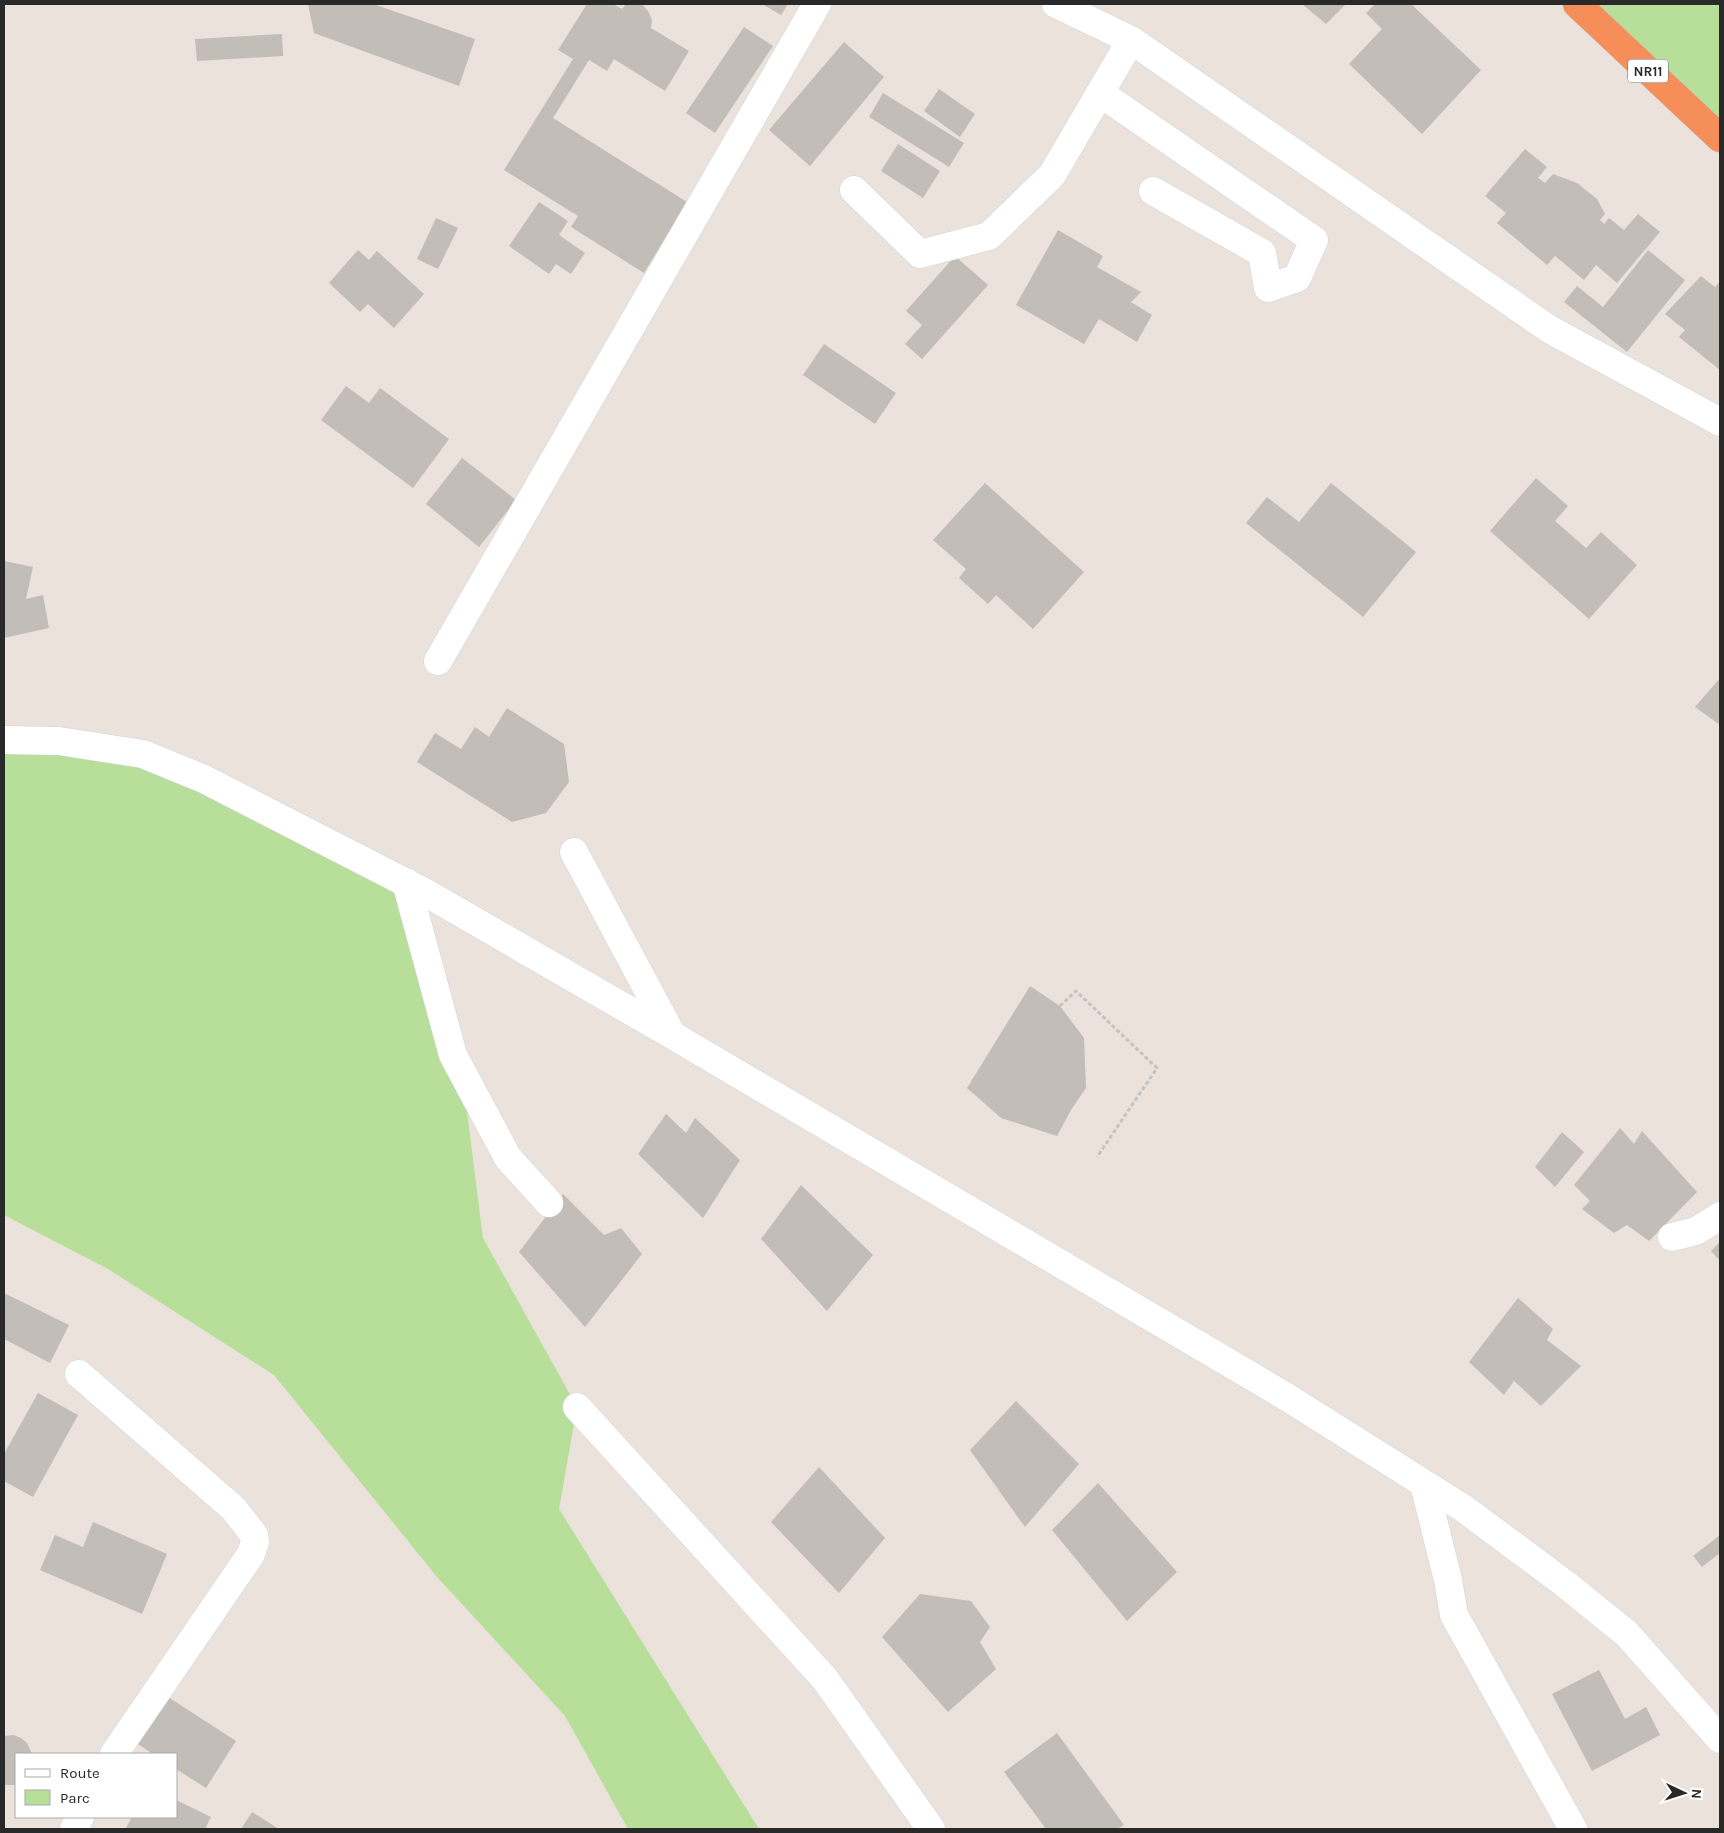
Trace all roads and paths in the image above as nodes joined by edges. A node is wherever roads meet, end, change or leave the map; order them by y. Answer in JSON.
{"nodes":[{"id":1,"x":818,"y":4,"type":"edge"},
{"id":2,"x":1056,"y":4,"type":"edge"},
{"id":3,"x":1577,"y":4,"type":"edge"},
{"id":4,"x":1131,"y":40,"type":"junction"},
{"id":5,"x":1100,"y":93,"type":"junction"},
{"id":6,"x":1720,"y":138,"type":"edge"},
{"id":7,"x":854,"y":190,"type":"dead end"},
{"id":8,"x":1153,"y":191,"type":"dead end"},
{"id":9,"x":1720,"y":422,"type":"edge"},
{"id":10,"x":438,"y":661,"type":"dead end"},
{"id":11,"x":4,"y":740,"type":"edge"},
{"id":12,"x":574,"y":852,"type":"dead end"},
{"id":13,"x":406,"y":882,"type":"junction"},
{"id":14,"x":1060,"y":1006,"type":"dead end"},
{"id":15,"x":672,"y":1035,"type":"junction"},
{"id":16,"x":1097,"y":1157,"type":"dead end"},
{"id":17,"x":550,"y":1203,"type":"dead end"},
{"id":18,"x":1720,"y":1216,"type":"edge"},
{"id":19,"x":1672,"y":1237,"type":"dead end"},
{"id":20,"x":79,"y":1374,"type":"dead end"},
{"id":21,"x":577,"y":1407,"type":"dead end"},
{"id":22,"x":1424,"y":1484,"type":"junction"},
{"id":23,"x":1720,"y":1739,"type":"edge"},
{"id":24,"x":115,"y":1753,"type":"edge"},
{"id":25,"x":931,"y":1829,"type":"edge"},
{"id":26,"x":1573,"y":1829,"type":"edge"}],
"edges":[{"from":1,"to":10,"type":"street"},
{"from":2,"to":4,"type":"street"},
{"from":3,"to":6,"type":"highway","number":"NR11"},
{"from":4,"to":5,"type":"street"},
{"from":4,"to":9,"type":"street"},
{"from":5,"to":7,"type":"street"},
{"from":5,"to":8,"type":"street"},
{"from":11,"to":13,"type":"street"},
{"from":12,"to":15,"type":"street"},
{"from":13,"to":15,"type":"street"},
{"from":13,"to":17,"type":"street"},
{"from":14,"to":16,"type":"path"},
{"from":15,"to":22,"type":"street"},
{"from":18,"to":19,"type":"street"},
{"from":20,"to":24,"type":"street"},
{"from":21,"to":25,"type":"street"},
{"from":22,"to":23,"type":"street"},
{"from":22,"to":26,"type":"street"}]}
